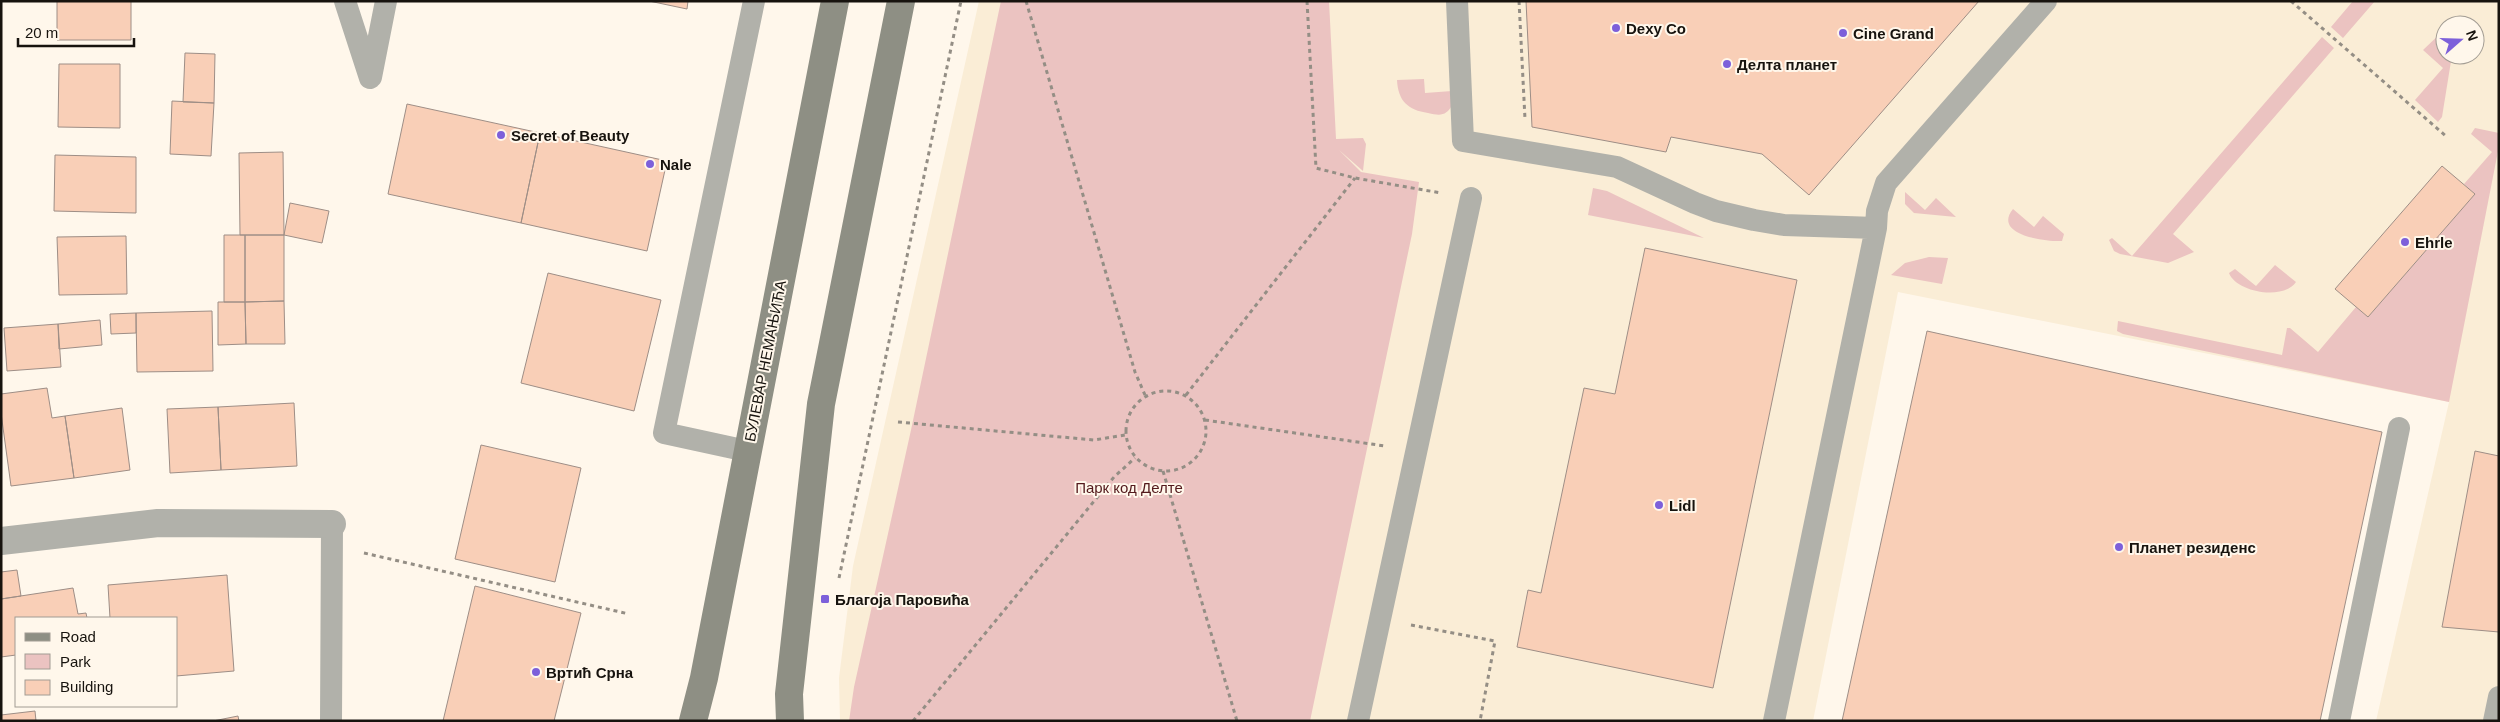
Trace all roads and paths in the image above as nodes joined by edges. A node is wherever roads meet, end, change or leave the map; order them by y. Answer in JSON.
{"nodes":[{"id":1,"x":345,"y":1,"type":"edge"},
{"id":2,"x":386,"y":1,"type":"edge"},
{"id":3,"x":754,"y":1,"type":"edge"},
{"id":4,"x":835,"y":1,"type":"edge"},
{"id":5,"x":901,"y":1,"type":"edge"},
{"id":6,"x":961,"y":1,"type":"edge"},
{"id":7,"x":1026,"y":1,"type":"edge"},
{"id":8,"x":1307,"y":1,"type":"edge"},
{"id":9,"x":1457,"y":1,"type":"edge"},
{"id":10,"x":1519,"y":1,"type":"edge"},
{"id":11,"x":2046,"y":1,"type":"edge"},
{"id":12,"x":2290,"y":1,"type":"edge"},
{"id":13,"x":1525,"y":119,"type":"dead end"},
{"id":14,"x":2447,"y":137,"type":"dead end"},
{"id":15,"x":1355,"y":178,"type":"junction"},
{"id":16,"x":1443,"y":194,"type":"dead end"},
{"id":17,"x":1471,"y":198,"type":"dead end"},
{"id":18,"x":1876,"y":228,"type":"junction"},
{"id":19,"x":1186,"y":395,"type":"junction"},
{"id":20,"x":1145,"y":396,"type":"junction"},
{"id":21,"x":1205,"y":420,"type":"junction"},
{"id":22,"x":898,"y":422,"type":"dead end"},
{"id":23,"x":2400,"y":428,"type":"dead end"},
{"id":24,"x":1125,"y":435,"type":"junction"},
{"id":25,"x":747,"y":451,"type":"junction"},
{"id":26,"x":1417,"y":451,"type":"junction"},
{"id":27,"x":1135,"y":458,"type":"junction"},
{"id":28,"x":1164,"y":472,"type":"junction"},
{"id":29,"x":332,"y":535,"type":"junction"},
{"id":30,"x":1,"y":541,"type":"edge"},
{"id":31,"x":838,"y":579,"type":"dead end"},
{"id":32,"x":629,"y":614,"type":"dead end"},
{"id":33,"x":1403,"y":623,"type":"dead end"},
{"id":34,"x":2499,"y":697,"type":"edge"},
{"id":35,"x":331,"y":721,"type":"edge"},
{"id":36,"x":693,"y":721,"type":"edge"},
{"id":37,"x":790,"y":721,"type":"edge"},
{"id":38,"x":913,"y":721,"type":"edge"},
{"id":39,"x":1237,"y":721,"type":"edge"},
{"id":40,"x":1358,"y":721,"type":"edge"},
{"id":41,"x":1480,"y":721,"type":"edge"},
{"id":42,"x":1774,"y":721,"type":"edge"},
{"id":43,"x":2339,"y":721,"type":"edge"},
{"id":44,"x":2494,"y":721,"type":"edge"}],
"edges":[{"from":1,"to":2,"type":"lane"},
{"from":3,"to":25,"type":"lane"},
{"from":4,"to":25,"type":"street","name":"БУЛЕВАР НЕМАЊИЋА"},
{"from":5,"to":37,"type":"street"},
{"from":6,"to":31,"type":"path"},
{"from":7,"to":20,"type":"path"},
{"from":8,"to":15,"type":"path"},
{"from":9,"to":18,"type":"lane"},
{"from":10,"to":13,"type":"path"},
{"from":11,"to":18,"type":"lane"},
{"from":12,"to":14,"type":"path"},
{"from":15,"to":16,"type":"path"},
{"from":15,"to":19,"type":"path"},
{"from":17,"to":26,"type":"lane"},
{"from":18,"to":42,"type":"lane"},
{"from":19,"to":20,"type":"path"},
{"from":19,"to":21,"type":"path"},
{"from":20,"to":24,"type":"path"},
{"from":21,"to":26,"type":"path"},
{"from":21,"to":28,"type":"path"},
{"from":22,"to":24,"type":"path"},
{"from":23,"to":43,"type":"lane"},
{"from":24,"to":27,"type":"path"},
{"from":25,"to":36,"type":"street","name":"БУЛЕВАР НЕМАЊИЋА"},
{"from":26,"to":40,"type":"lane"},
{"from":27,"to":28,"type":"path"},
{"from":27,"to":38,"type":"path"},
{"from":28,"to":39,"type":"path"},
{"from":29,"to":30,"type":"street"},
{"from":29,"to":32,"type":"path"},
{"from":29,"to":35,"type":"lane"},
{"from":33,"to":41,"type":"path"},
{"from":34,"to":44,"type":"lane"}]}
